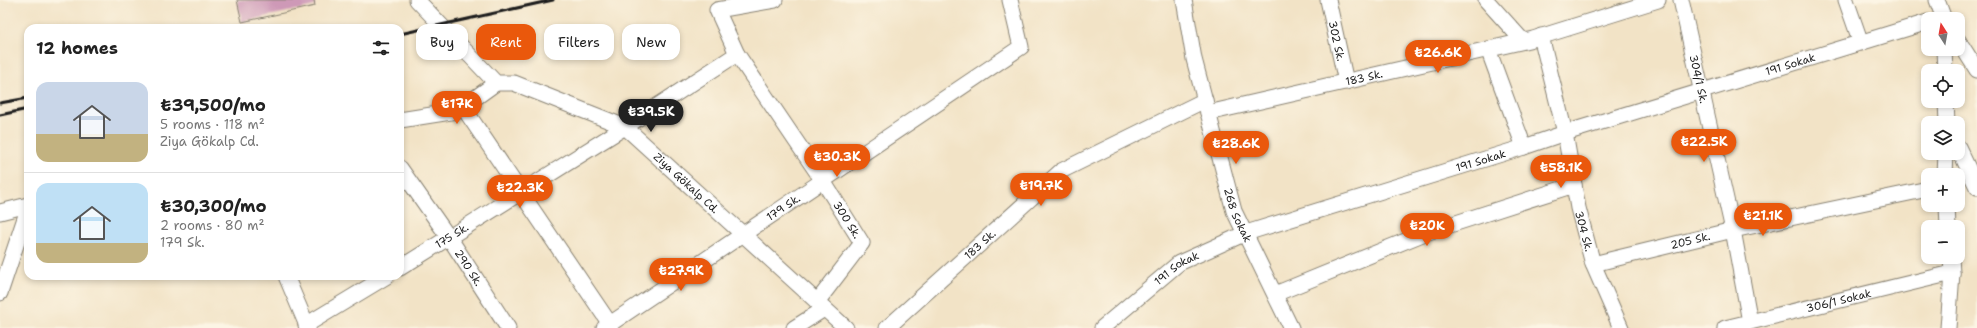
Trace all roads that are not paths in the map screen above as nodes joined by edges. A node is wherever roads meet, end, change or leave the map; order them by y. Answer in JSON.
{"nodes":[{"id":1,"x":419,"y":0,"type":"edge"},
{"id":2,"x":775,"y":0,"type":"edge"},
{"id":3,"x":1010,"y":0,"type":"edge"},
{"id":4,"x":1184,"y":0,"type":"edge"},
{"id":5,"x":1328,"y":0,"type":"edge"},
{"id":6,"x":1486,"y":0,"type":"edge"},
{"id":7,"x":1658,"y":0,"type":"edge"},
{"id":8,"x":1681,"y":0,"type":"edge"},
{"id":9,"x":1846,"y":0,"type":"edge"},
{"id":10,"x":1937,"y":0,"type":"edge"},
{"id":11,"x":1940,"y":12,"type":"edge"},
{"id":12,"x":1921,"y":24,"type":"edge"},
{"id":13,"x":1541,"y":36,"type":"junction"},
{"id":14,"x":1523,"y":41,"type":"junction"},
{"id":15,"x":1861,"y":43,"type":"junction"},
{"id":16,"x":1488,"y":49,"type":"junction"},
{"id":17,"x":1965,"y":51,"type":"edge"},
{"id":18,"x":737,"y":54,"type":"junction"},
{"id":19,"x":1977,"y":70,"type":"edge"},
{"id":20,"x":1346,"y":82,"type":"junction"},
{"id":21,"x":496,"y":83,"type":"junction"},
{"id":22,"x":1702,"y":92,"type":"junction"},
{"id":23,"x":463,"y":106,"type":"junction"},
{"id":24,"x":1207,"y":107,"type":"junction"},
{"id":25,"x":404,"y":119,"type":"edge"},
{"id":26,"x":625,"y":127,"type":"junction"},
{"id":27,"x":1565,"y":133,"type":"junction"},
{"id":28,"x":1524,"y":147,"type":"junction"},
{"id":29,"x":1964,"y":160,"type":"edge"},
{"id":30,"x":404,"y":174,"type":"edge"},
{"id":31,"x":823,"y":181,"type":"junction"},
{"id":32,"x":1574,"y":185,"type":"junction"},
{"id":33,"x":1977,"y":187,"type":"edge"},
{"id":34,"x":1921,"y":190,"type":"edge"},
{"id":35,"x":521,"y":192,"type":"junction"},
{"id":36,"x":24,"y":206,"type":"edge"},
{"id":37,"x":0,"y":212,"type":"edge"},
{"id":38,"x":24,"y":220,"type":"edge"},
{"id":39,"x":1733,"y":230,"type":"junction"},
{"id":40,"x":743,"y":233,"type":"junction"},
{"id":41,"x":1246,"y":233,"type":"junction"},
{"id":42,"x":449,"y":238,"type":"junction"},
{"id":43,"x":1594,"y":264,"type":"junction"},
{"id":44,"x":1951,"y":264,"type":"edge"},
{"id":45,"x":404,"y":266,"type":"edge"},
{"id":46,"x":1952,"y":273,"type":"junction"},
{"id":47,"x":288,"y":280,"type":"edge"},
{"id":48,"x":380,"y":280,"type":"edge"},
{"id":49,"x":0,"y":293,"type":"edge"},
{"id":50,"x":1275,"y":294,"type":"junction"},
{"id":51,"x":821,"y":306,"type":"junction"},
{"id":52,"x":1750,"y":322,"type":"junction"},
{"id":53,"x":307,"y":326,"type":"edge"},
{"id":54,"x":607,"y":326,"type":"edge"},
{"id":55,"x":508,"y":328,"type":"edge"},
{"id":56,"x":794,"y":328,"type":"edge"},
{"id":57,"x":846,"y":328,"type":"edge"},
{"id":58,"x":887,"y":328,"type":"edge"},
{"id":59,"x":1102,"y":328,"type":"edge"},
{"id":60,"x":1291,"y":328,"type":"edge"},
{"id":61,"x":1621,"y":328,"type":"edge"},
{"id":62,"x":1725,"y":328,"type":"edge"},
{"id":63,"x":1948,"y":328,"type":"edge"}],
"edges":[{"from":1,"to":21,"type":"street"},
{"from":2,"to":18,"type":"street","name":"300 Sk."},
{"from":3,"to":31,"type":"street","name":"179 Sk."},
{"from":4,"to":24,"type":"street","name":"268 Sokak"},
{"from":5,"to":20,"type":"street","name":"302 Sk."},
{"from":6,"to":14,"type":"street"},
{"from":7,"to":13,"type":"street","name":"183 Sk."},
{"from":8,"to":22,"type":"street","name":"304/1 Sk."},
{"from":9,"to":15,"type":"street"},
{"from":10,"to":11,"type":"street"},
{"from":12,"to":15,"type":"street","name":"191 Sokak"},
{"from":13,"to":14,"type":"street","name":"183 Sk."},
{"from":13,"to":27,"type":"street","name":"304 Sk."},
{"from":14,"to":16,"type":"street","name":"183 Sk."},
{"from":15,"to":22,"type":"street","name":"191 Sokak"},
{"from":16,"to":20,"type":"street","name":"183 Sk."},
{"from":16,"to":28,"type":"street"},
{"from":17,"to":19,"type":"street"},
{"from":18,"to":26,"type":"street","name":"175 Sk."},
{"from":18,"to":31,"type":"street","name":"300 Sk."},
{"from":20,"to":24,"type":"street","name":"183 Sk."},
{"from":21,"to":23,"type":"street"},
{"from":21,"to":26,"type":"street","name":"Ziya Gökalp Cd."},
{"from":22,"to":27,"type":"street","name":"191 Sokak"},
{"from":22,"to":39,"type":"street","name":"304/1 Sk."},
{"from":23,"to":25,"type":"street"},
{"from":23,"to":35,"type":"street"},
{"from":24,"to":41,"type":"street","name":"268 Sokak"},
{"from":24,"to":58,"type":"street","name":"183 Sk."},
{"from":26,"to":35,"type":"street","name":"175 Sk."},
{"from":26,"to":40,"type":"street","name":"Ziya Gökalp Cd."},
{"from":27,"to":28,"type":"street","name":"191 Sokak"},
{"from":27,"to":32,"type":"street","name":"304 Sk."},
{"from":28,"to":41,"type":"street","name":"191 Sokak"},
{"from":29,"to":33,"type":"street"},
{"from":30,"to":42,"type":"street","name":"290 Sk."},
{"from":31,"to":40,"type":"street","name":"179 Sk."},
{"from":31,"to":51,"type":"street","name":"300 Sk."},
{"from":32,"to":43,"type":"street","name":"304 Sk."},
{"from":32,"to":50,"type":"street"},
{"from":34,"to":39,"type":"street","name":"205 Sk."},
{"from":35,"to":42,"type":"street","name":"175 Sk."},
{"from":35,"to":54,"type":"street"},
{"from":36,"to":37,"type":"street"},
{"from":38,"to":49,"type":"street"},
{"from":39,"to":43,"type":"street","name":"205 Sk."},
{"from":39,"to":52,"type":"street","name":"304/1 Sk."},
{"from":40,"to":51,"type":"street","name":"Ziya Gökalp Cd."},
{"from":40,"to":54,"type":"street","name":"179 Sk."},
{"from":41,"to":50,"type":"street","name":"268 Sokak"},
{"from":41,"to":59,"type":"street","name":"191 Sokak"},
{"from":42,"to":45,"type":"street","name":"175 Sk."},
{"from":42,"to":55,"type":"street","name":"290 Sk."},
{"from":43,"to":61,"type":"street","name":"304 Sk."},
{"from":44,"to":46,"type":"street"},
{"from":46,"to":52,"type":"street","name":"306/1 Sokak"},
{"from":46,"to":63,"type":"street"},
{"from":47,"to":53,"type":"street"},
{"from":48,"to":53,"type":"street"},
{"from":50,"to":60,"type":"street","name":"268 Sokak"},
{"from":51,"to":56,"type":"street","name":"300 Sk."},
{"from":51,"to":57,"type":"street","name":"Ziya Gökalp Cd."},
{"from":52,"to":62,"type":"street","name":"306/1 Sokak"}]}
